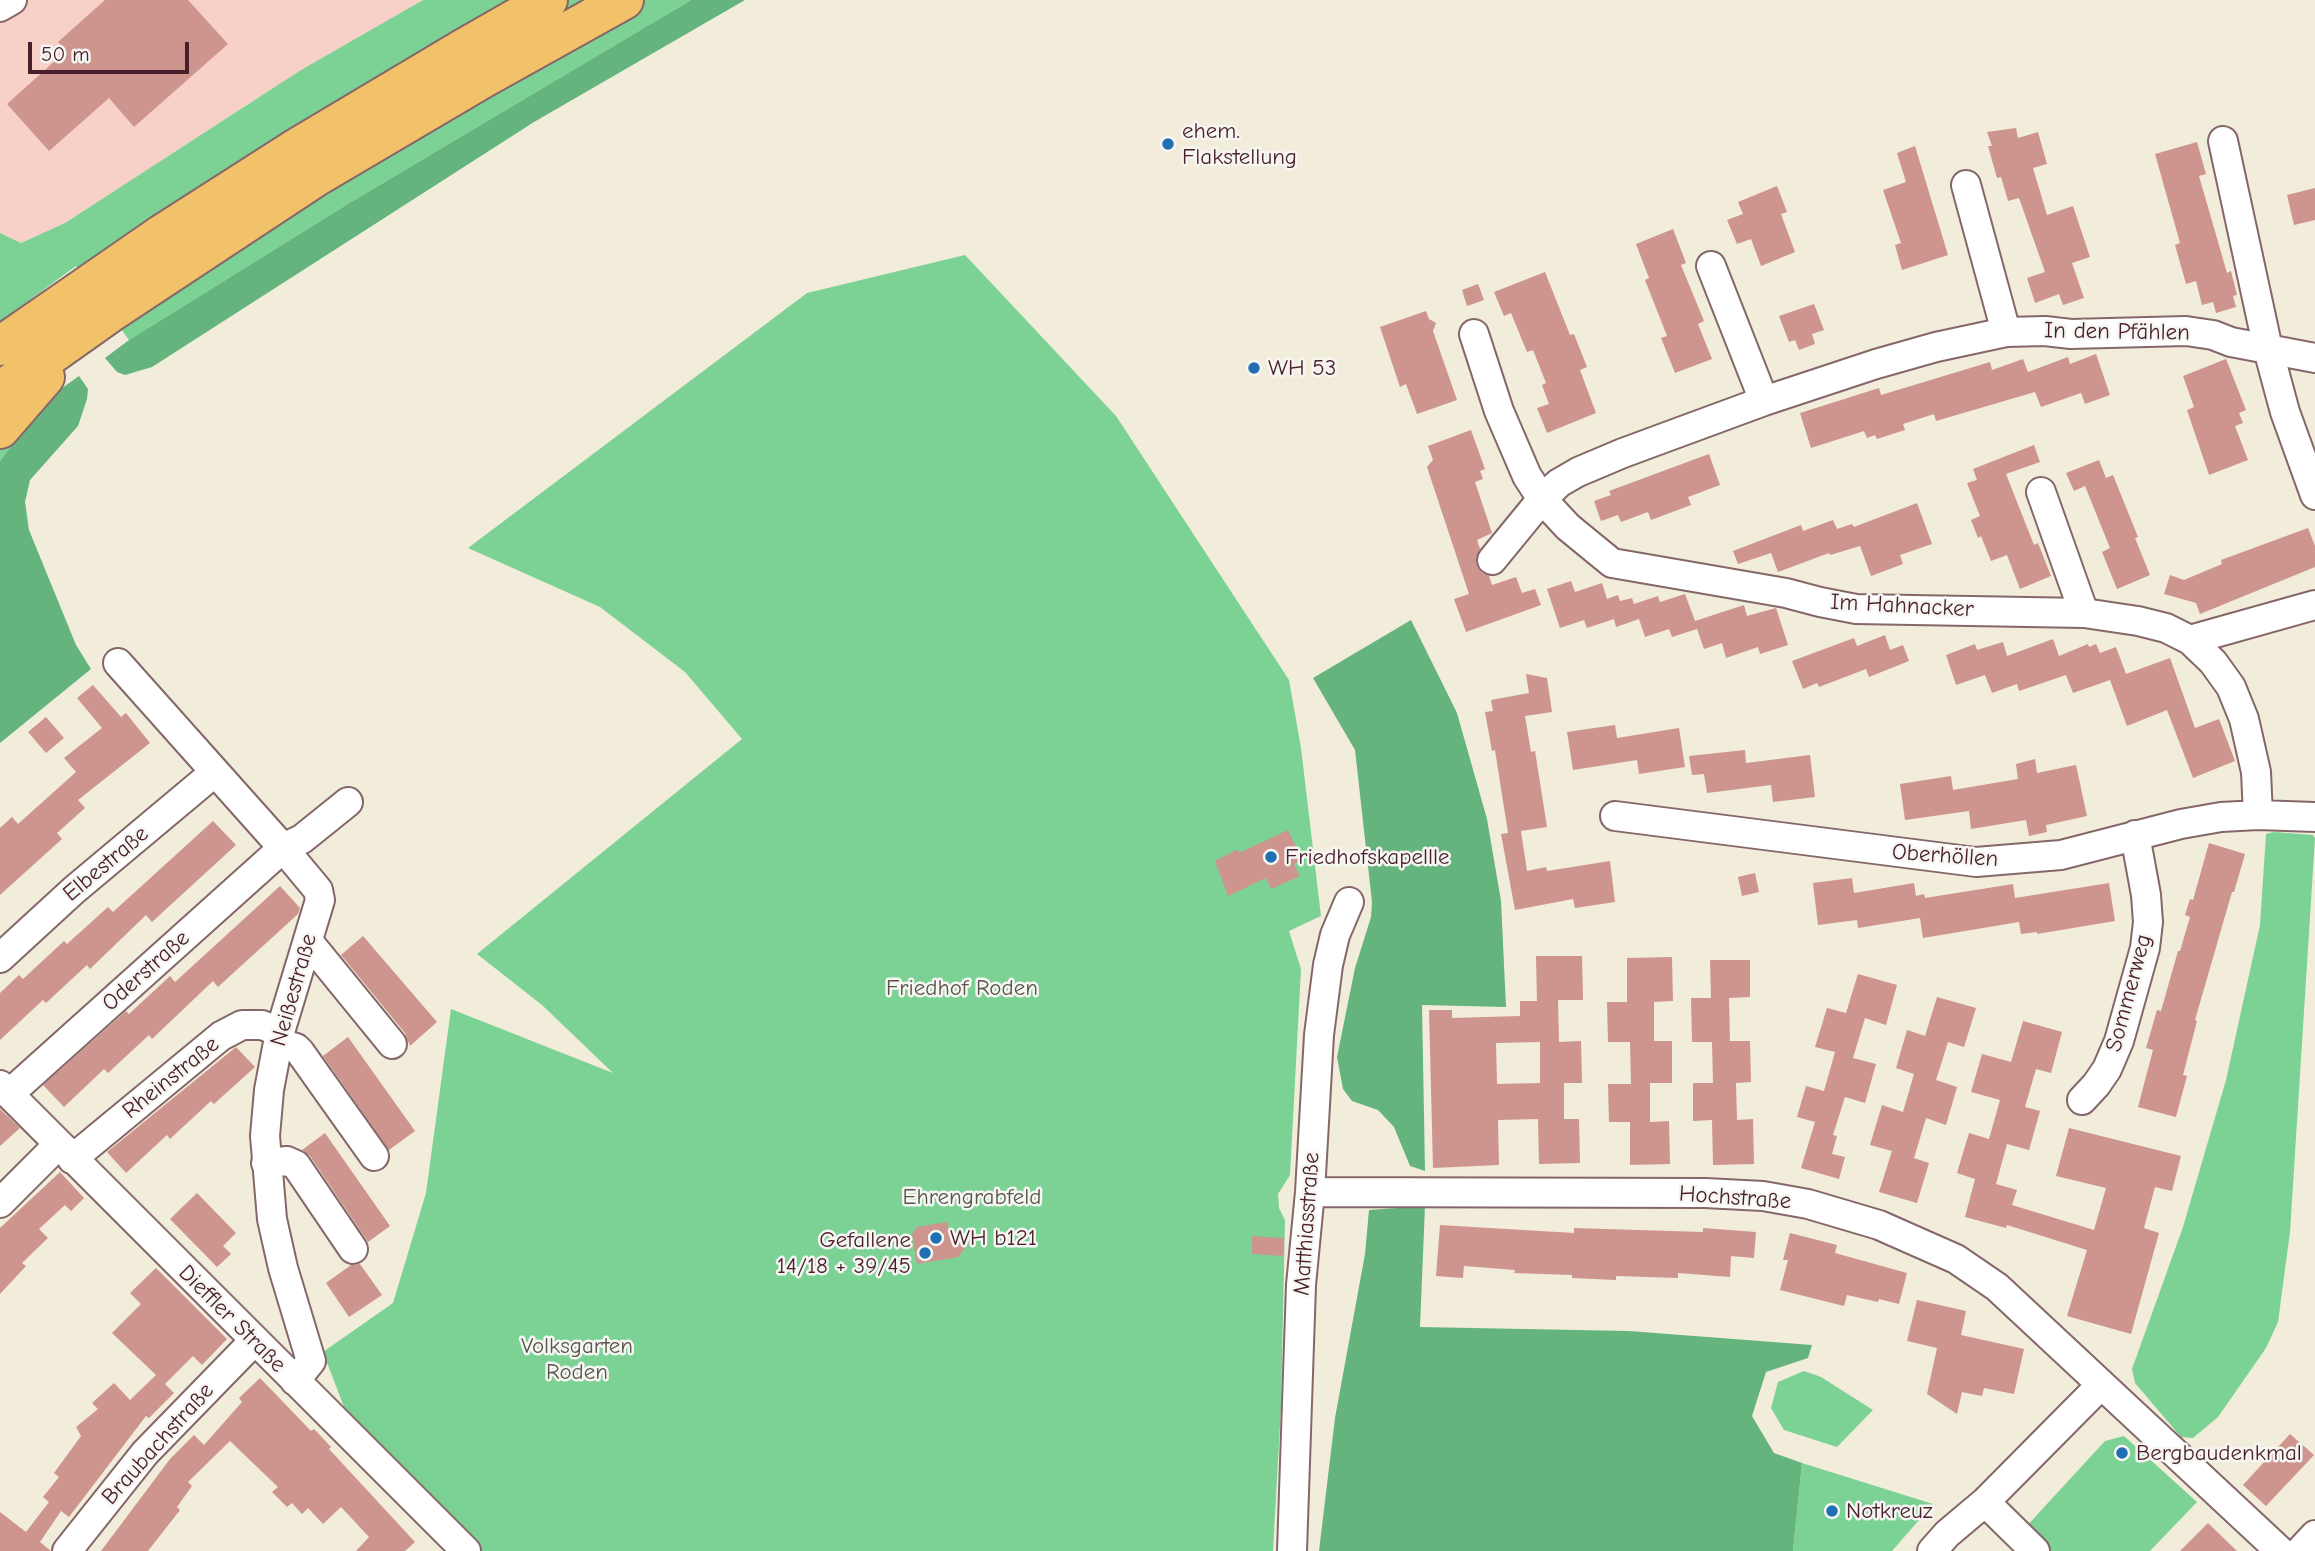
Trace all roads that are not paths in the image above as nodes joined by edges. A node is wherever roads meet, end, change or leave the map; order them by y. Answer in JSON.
{"nodes":[{"id":1,"x":12,"y":0,"type":"edge"},
{"id":2,"x":548,"y":0,"type":"edge"},
{"id":3,"x":624,"y":0,"type":"edge"},
{"id":4,"x":0,"y":7,"type":"edge"},
{"id":5,"x":2223,"y":141,"type":"dead end"},
{"id":6,"x":1966,"y":185,"type":"dead end"},
{"id":7,"x":1712,"y":266,"type":"dead end"},
{"id":8,"x":104,"y":305,"type":"junction"},
{"id":9,"x":2006,"y":332,"type":"junction"},
{"id":10,"x":1474,"y":334,"type":"dead end"},
{"id":11,"x":2268,"y":349,"type":"junction"},
{"id":12,"x":25,"y":355,"type":"edge"},
{"id":13,"x":2315,"y":358,"type":"edge"},
{"id":14,"x":0,"y":391,"type":"edge"},
{"id":15,"x":1764,"y":401,"type":"junction"},
{"id":16,"x":0,"y":429,"type":"edge"},
{"id":17,"x":2041,"y":492,"type":"dead end"},
{"id":18,"x":2315,"y":495,"type":"edge"},
{"id":19,"x":1542,"y":499,"type":"junction"},
{"id":20,"x":1492,"y":560,"type":"dead end"},
{"id":21,"x":2315,"y":605,"type":"edge"},
{"id":22,"x":2084,"y":613,"type":"junction"},
{"id":23,"x":2190,"y":639,"type":"junction"},
{"id":24,"x":118,"y":663,"type":"dead end"},
{"id":25,"x":215,"y":772,"type":"junction"},
{"id":26,"x":348,"y":802,"type":"dead end"},
{"id":27,"x":2258,"y":815,"type":"junction"},
{"id":28,"x":1615,"y":816,"type":"dead end"},
{"id":29,"x":2315,"y":817,"type":"edge"},
{"id":30,"x":2135,"y":835,"type":"junction"},
{"id":31,"x":283,"y":848,"type":"junction"},
{"id":32,"x":1349,"y":902,"type":"dead end"},
{"id":33,"x":308,"y":941,"type":"junction"},
{"id":34,"x":0,"y":958,"type":"edge"},
{"id":35,"x":279,"y":1038,"type":"junction"},
{"id":36,"x":392,"y":1044,"type":"dead end"},
{"id":37,"x":3,"y":1089,"type":"edge"},
{"id":38,"x":2082,"y":1100,"type":"dead end"},
{"id":39,"x":65,"y":1152,"type":"junction"},
{"id":40,"x":374,"y":1156,"type":"dead end"},
{"id":41,"x":266,"y":1163,"type":"junction"},
{"id":42,"x":1310,"y":1192,"type":"junction"},
{"id":43,"x":0,"y":1203,"type":"edge"},
{"id":44,"x":352,"y":1249,"type":"dead end"},
{"id":45,"x":254,"y":1341,"type":"junction"},
{"id":46,"x":295,"y":1381,"type":"junction"},
{"id":47,"x":2101,"y":1385,"type":"junction"},
{"id":48,"x":1985,"y":1502,"type":"junction"},
{"id":49,"x":2315,"y":1535,"type":"edge"},
{"id":50,"x":450,"y":1545,"type":"edge"},
{"id":51,"x":67,"y":1551,"type":"edge"},
{"id":52,"x":1292,"y":1551,"type":"edge"},
{"id":53,"x":1932,"y":1551,"type":"edge"},
{"id":54,"x":2035,"y":1551,"type":"edge"},
{"id":55,"x":2280,"y":1551,"type":"edge"},
{"id":56,"x":2300,"y":1551,"type":"edge"}],
"edges":[{"from":1,"to":4,"type":"street"},
{"from":2,"to":8,"type":"highway"},
{"from":3,"to":8,"type":"highway"},
{"from":5,"to":11,"type":"street"},
{"from":6,"to":9,"type":"street"},
{"from":7,"to":15,"type":"street"},
{"from":8,"to":12,"type":"highway"},
{"from":9,"to":11,"type":"street","name":"In den Pfählen"},
{"from":9,"to":15,"type":"street","name":"In den Pfählen"},
{"from":10,"to":19,"type":"street"},
{"from":11,"to":13,"type":"street","name":"In den Pfählen"},
{"from":11,"to":18,"type":"street"},
{"from":12,"to":14,"type":"highway"},
{"from":12,"to":16,"type":"highway"},
{"from":15,"to":19,"type":"street","name":"In den Pfählen"},
{"from":17,"to":22,"type":"street"},
{"from":19,"to":20,"type":"street","name":"In den Pfählen"},
{"from":19,"to":22,"type":"street","name":"Im Hahnacker"},
{"from":21,"to":23,"type":"street"},
{"from":22,"to":23,"type":"street","name":"Im Hahnacker"},
{"from":23,"to":27,"type":"street","name":"Im Hahnacker"},
{"from":24,"to":25,"type":"street","name":"Neißestraße"},
{"from":25,"to":31,"type":"street","name":"Neißestraße"},
{"from":25,"to":34,"type":"street","name":"Elbestraße"},
{"from":26,"to":31,"type":"street","name":"Oderstraße"},
{"from":27,"to":29,"type":"street","name":"Oberhöllen"},
{"from":27,"to":30,"type":"street","name":"Oberhöllen"},
{"from":28,"to":30,"type":"street","name":"Oberhöllen"},
{"from":30,"to":38,"type":"street","name":"Sommerweg"},
{"from":31,"to":33,"type":"street","name":"Neißestraße"},
{"from":31,"to":37,"type":"street","name":"Oderstraße"},
{"from":32,"to":42,"type":"street","name":"Matthiasstraße"},
{"from":33,"to":35,"type":"street","name":"Neißestraße"},
{"from":33,"to":36,"type":"street"},
{"from":35,"to":39,"type":"street","name":"Rheinstraße"},
{"from":35,"to":40,"type":"street","name":"Rheinstraße"},
{"from":35,"to":41,"type":"street","name":"Neißestraße"},
{"from":37,"to":39,"type":"street","name":"Dieffler Straße"},
{"from":39,"to":43,"type":"street","name":"Rheinstraße"},
{"from":39,"to":45,"type":"street","name":"Dieffler Straße"},
{"from":41,"to":44,"type":"street"},
{"from":41,"to":46,"type":"street","name":"Neißestraße"},
{"from":42,"to":47,"type":"street","name":"Hochstraße"},
{"from":42,"to":52,"type":"street","name":"Matthiasstraße"},
{"from":45,"to":46,"type":"street","name":"Dieffler Straße"},
{"from":45,"to":51,"type":"street","name":"Braubachstraße"},
{"from":46,"to":50,"type":"street","name":"Dieffler Straße"},
{"from":47,"to":48,"type":"street"},
{"from":47,"to":55,"type":"street","name":"Hochstraße"},
{"from":48,"to":53,"type":"street"},
{"from":48,"to":54,"type":"street"},
{"from":49,"to":56,"type":"street"}]}
